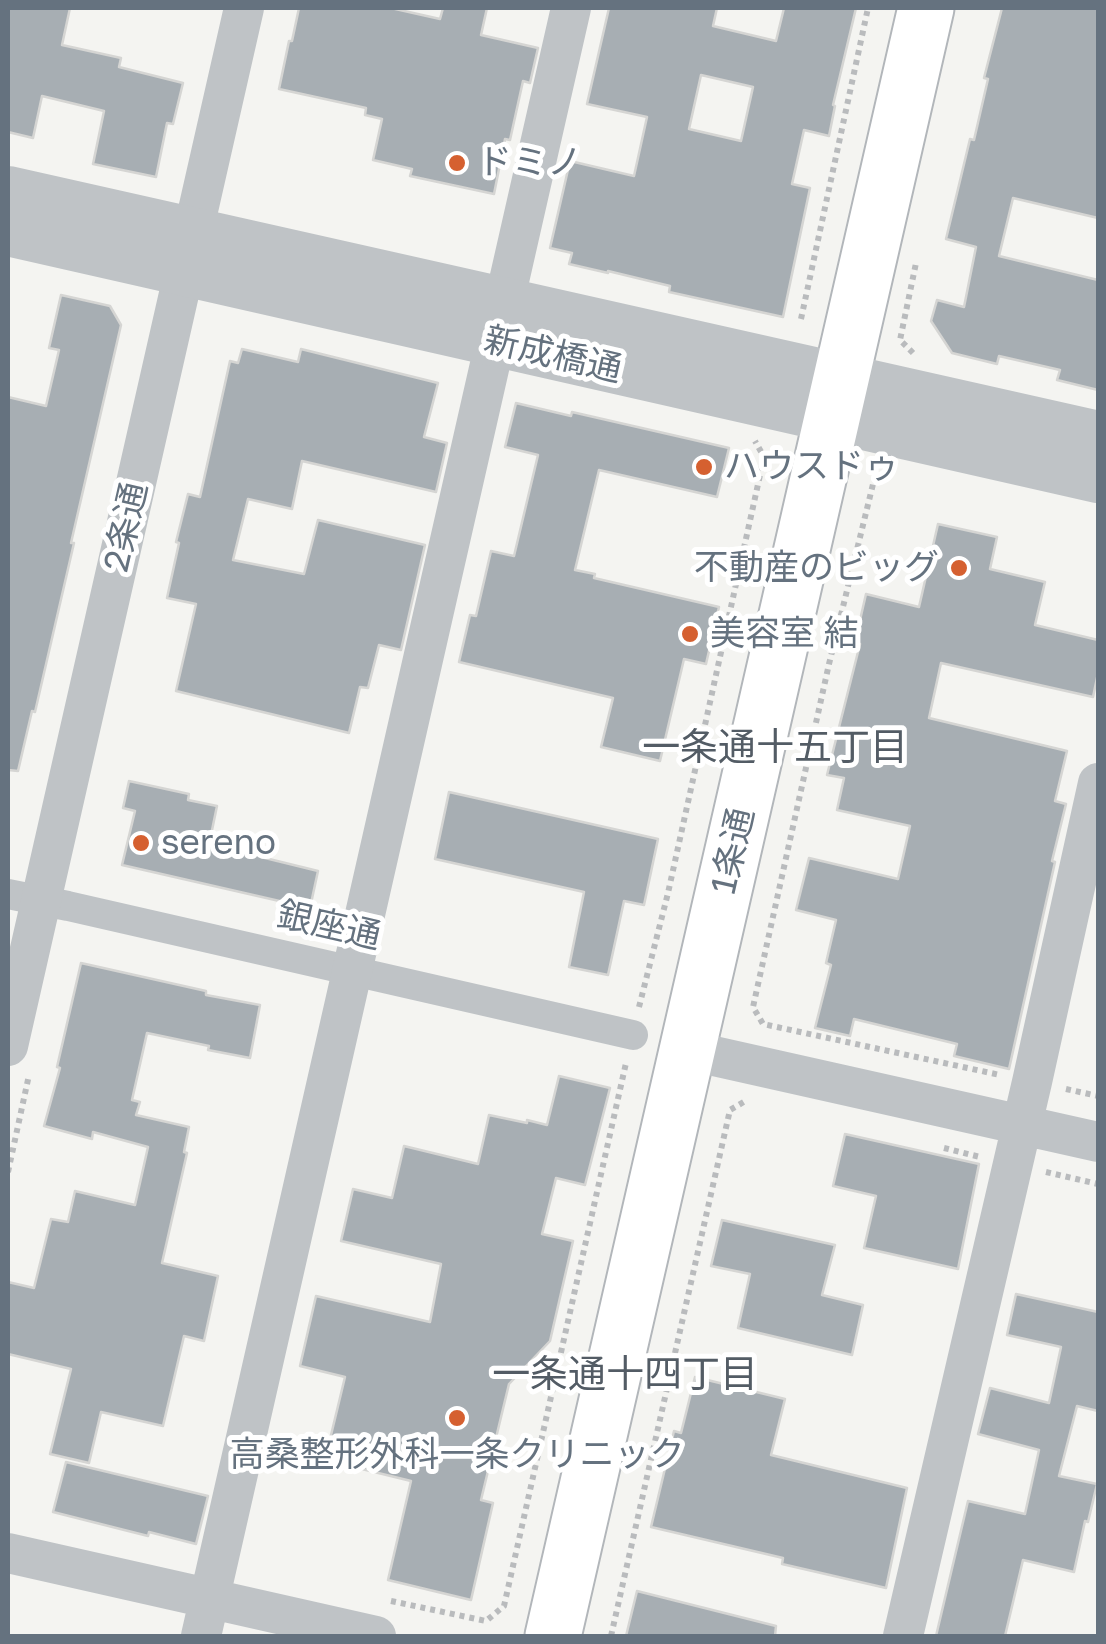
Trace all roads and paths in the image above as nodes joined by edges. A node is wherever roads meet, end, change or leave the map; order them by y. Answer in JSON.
{"nodes":[{"id":1,"x":244,"y":8,"type":"edge"},
{"id":2,"x":570,"y":8,"type":"edge"},
{"id":3,"x":868,"y":8,"type":"edge"},
{"id":4,"x":926,"y":8,"type":"edge"},
{"id":5,"x":8,"y":190,"type":"edge"},
{"id":6,"x":8,"y":230,"type":"edge"},
{"id":7,"x":920,"y":248,"type":"dead end"},
{"id":8,"x":188,"y":251,"type":"junction"},
{"id":9,"x":800,"y":319,"type":"dead end"},
{"id":10,"x":499,"y":322,"type":"junction"},
{"id":11,"x":919,"y":358,"type":"dead end"},
{"id":12,"x":836,"y":398,"type":"junction"},
{"id":13,"x":1098,"y":436,"type":"edge"},
{"id":14,"x":890,"y":473,"type":"dead end"},
{"id":15,"x":1098,"y":478,"type":"edge"},
{"id":16,"x":1098,"y":784,"type":"edge"},
{"id":17,"x":24,"y":898,"type":"edge"},
{"id":18,"x":352,"y":970,"type":"junction"},
{"id":19,"x":632,"y":1035,"type":"dead end"},
{"id":20,"x":8,"y":1046,"type":"edge"},
{"id":21,"x":687,"y":1050,"type":"junction"},
{"id":22,"x":1032,"y":1082,"type":"junction"},
{"id":23,"x":1098,"y":1096,"type":"edge"},
{"id":24,"x":766,"y":1104,"type":"dead end"},
{"id":25,"x":1022,"y":1125,"type":"junction"},
{"id":26,"x":1098,"y":1142,"type":"edge"},
{"id":27,"x":937,"y":1146,"type":"dead end"},
{"id":28,"x":1013,"y":1165,"type":"junction"},
{"id":29,"x":1098,"y":1184,"type":"edge"},
{"id":30,"x":8,"y":1553,"type":"edge"},
{"id":31,"x":205,"y":1617,"type":"edge"},
{"id":32,"x":376,"y":1636,"type":"edge"},
{"id":33,"x":554,"y":1636,"type":"edge"},
{"id":34,"x":611,"y":1636,"type":"edge"},
{"id":35,"x":903,"y":1636,"type":"edge"}],
"edges":[{"from":1,"to":8,"type":"street","name":"2条通"},
{"from":2,"to":10,"type":"street"},
{"from":3,"to":9,"type":"path"},
{"from":4,"to":12,"type":"main road","name":"1条通"},
{"from":5,"to":8,"type":"street","name":"新成橋通"},
{"from":6,"to":8,"type":"street","name":"新成橋通"},
{"from":7,"to":11,"type":"path"},
{"from":8,"to":10,"type":"street","name":"新成橋通"},
{"from":8,"to":17,"type":"street","name":"2条通"},
{"from":10,"to":12,"type":"street","name":"新成橋通"},
{"from":10,"to":18,"type":"street"},
{"from":12,"to":13,"type":"street","name":"新成橋通"},
{"from":12,"to":15,"type":"street","name":"新成橋通"},
{"from":12,"to":21,"type":"main road","name":"1条通"},
{"from":14,"to":22,"type":"path"},
{"from":16,"to":22,"type":"street"},
{"from":17,"to":18,"type":"street","name":"銀座通"},
{"from":17,"to":20,"type":"street","name":"2条通"},
{"from":18,"to":19,"type":"street","name":"銀座通"},
{"from":18,"to":31,"type":"street"},
{"from":21,"to":25,"type":"street"},
{"from":21,"to":33,"type":"main road","name":"1条通"},
{"from":22,"to":23,"type":"path"},
{"from":22,"to":25,"type":"street"},
{"from":24,"to":34,"type":"path"},
{"from":25,"to":26,"type":"street"},
{"from":25,"to":28,"type":"street"},
{"from":27,"to":28,"type":"path"},
{"from":28,"to":29,"type":"path"},
{"from":28,"to":35,"type":"street"},
{"from":30,"to":31,"type":"street"},
{"from":31,"to":32,"type":"street"}]}
